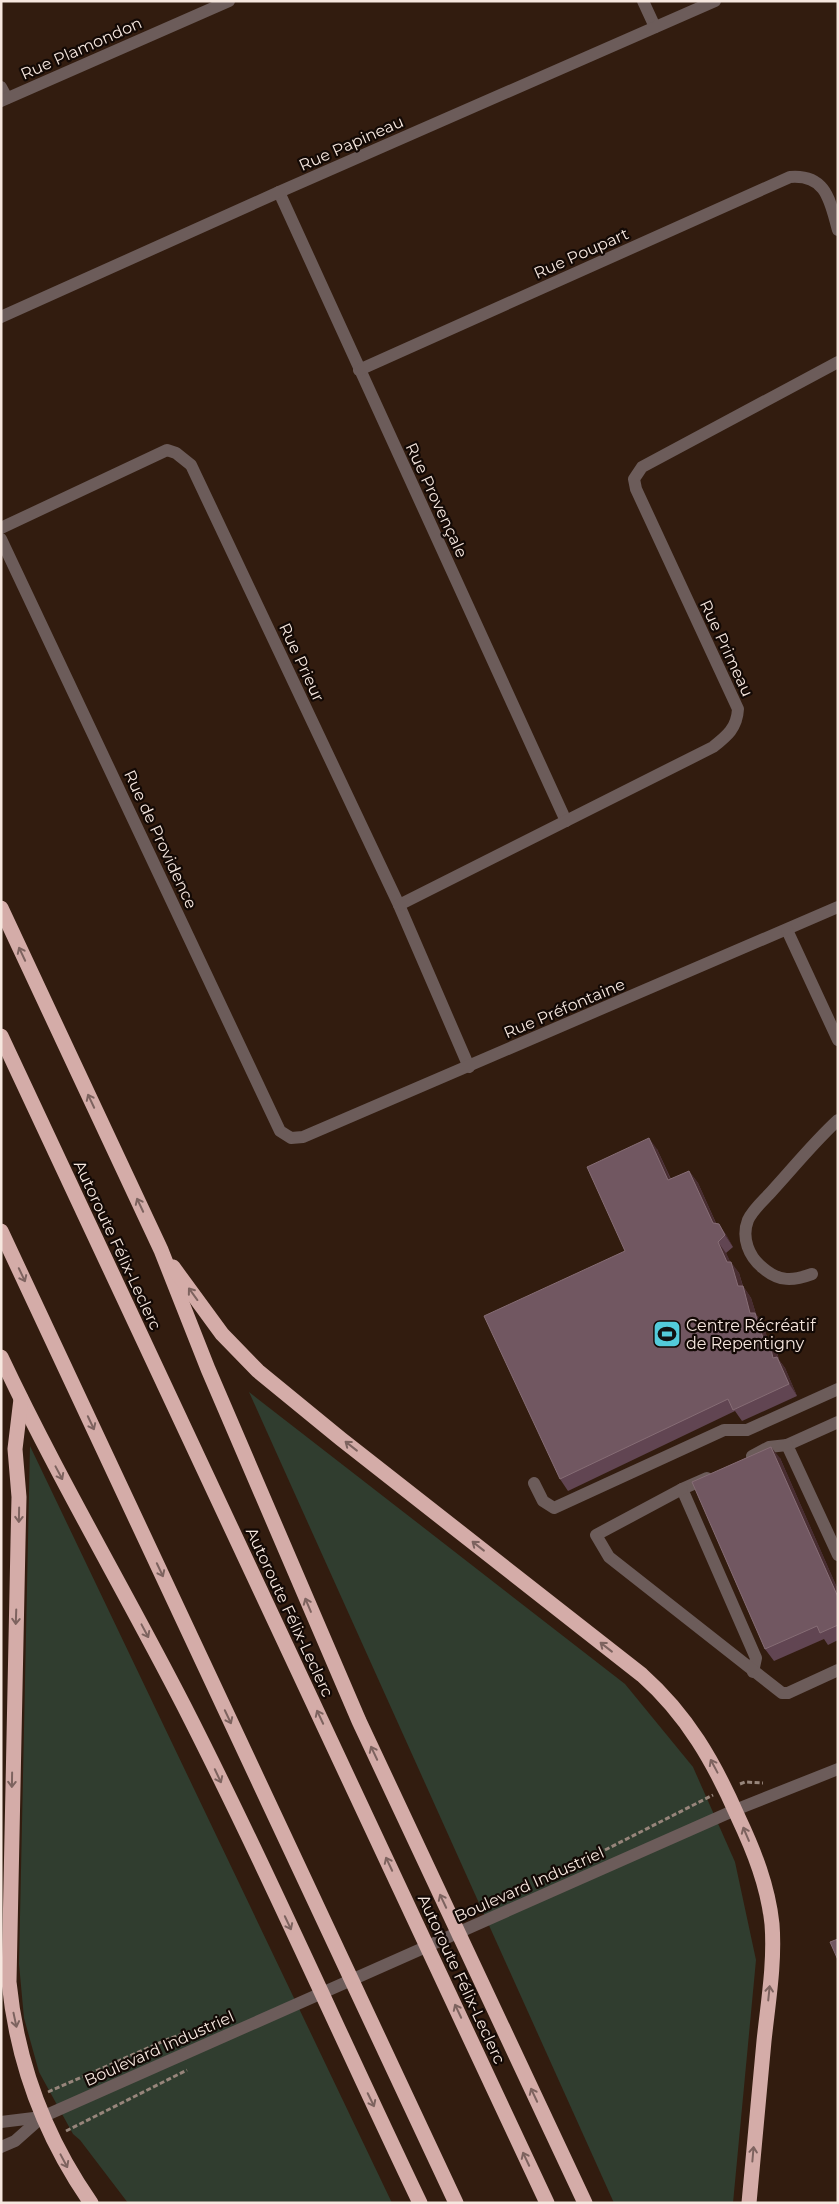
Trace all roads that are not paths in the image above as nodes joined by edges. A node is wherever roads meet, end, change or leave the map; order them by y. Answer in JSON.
{"nodes":[{"id":1,"x":229,"y":1,"type":"edge"},
{"id":2,"x":643,"y":1,"type":"edge"},
{"id":3,"x":715,"y":1,"type":"edge"},
{"id":4,"x":655,"y":27,"type":"junction"},
{"id":5,"x":3,"y":95,"type":"edge"},
{"id":6,"x":279,"y":192,"type":"junction"},
{"id":7,"x":838,"y":230,"type":"edge"},
{"id":8,"x":1,"y":317,"type":"edge"},
{"id":9,"x":838,"y":362,"type":"edge"},
{"id":10,"x":359,"y":370,"type":"junction"},
{"id":11,"x":1,"y":528,"type":"edge"},
{"id":12,"x":1,"y":539,"type":"edge"},
{"id":13,"x":566,"y":821,"type":"junction"},
{"id":14,"x":399,"y":905,"type":"junction"},
{"id":15,"x":838,"y":906,"type":"edge"},
{"id":16,"x":1,"y":908,"type":"edge"},
{"id":17,"x":787,"y":930,"type":"junction"},
{"id":18,"x":1,"y":1036,"type":"edge"},
{"id":19,"x":838,"y":1040,"type":"edge"},
{"id":20,"x":469,"y":1066,"type":"junction"},
{"id":21,"x":838,"y":1120,"type":"edge"},
{"id":22,"x":303,"y":1137,"type":"joint"},
{"id":23,"x":1,"y":1231,"type":"edge"},
{"id":24,"x":161,"y":1250,"type":"junction"},
{"id":25,"x":812,"y":1274,"type":"dead end"},
{"id":26,"x":1,"y":1357,"type":"edge"},
{"id":27,"x":838,"y":1389,"type":"edge"},
{"id":28,"x":21,"y":1399,"type":"junction"},
{"id":29,"x":838,"y":1422,"type":"edge"},
{"id":30,"x":787,"y":1445,"type":"junction"},
{"id":31,"x":743,"y":1460,"type":"edge"},
{"id":32,"x":717,"y":1473,"type":"edge"},
{"id":33,"x":534,"y":1483,"type":"dead end"},
{"id":34,"x":682,"y":1490,"type":"junction"},
{"id":35,"x":838,"y":1554,"type":"edge"},
{"id":36,"x":838,"y":1670,"type":"edge"},
{"id":37,"x":753,"y":1672,"type":"junction"},
{"id":38,"x":838,"y":1769,"type":"edge"},
{"id":39,"x":735,"y":1810,"type":"junction"},
{"id":40,"x":42,"y":2117,"type":"junction"},
{"id":41,"x":1,"y":2122,"type":"edge"},
{"id":42,"x":1,"y":2147,"type":"edge"},
{"id":43,"x":91,"y":2203,"type":"edge"},
{"id":44,"x":420,"y":2203,"type":"edge"},
{"id":45,"x":456,"y":2203,"type":"edge"},
{"id":46,"x":547,"y":2203,"type":"edge"},
{"id":47,"x":584,"y":2203,"type":"edge"},
{"id":48,"x":749,"y":2203,"type":"edge"}],
"edges":[{"from":1,"to":5,"type":"street","name":"Rue Plamondon"},
{"from":2,"to":4,"type":"street"},
{"from":3,"to":4,"type":"street","name":"Rue Papineau"},
{"from":4,"to":6,"type":"street","name":"Rue Papineau"},
{"from":6,"to":8,"type":"street","name":"Rue Papineau"},
{"from":6,"to":10,"type":"street","name":"Rue Provençale"},
{"from":7,"to":10,"type":"street","name":"Rue Poupart"},
{"from":9,"to":13,"type":"street","name":"Rue Primeau"},
{"from":10,"to":13,"type":"street","name":"Rue Provençale"},
{"from":11,"to":14,"type":"street","name":"Rue Prieur"},
{"from":12,"to":22,"type":"street","name":"Rue de Providence"},
{"from":13,"to":14,"type":"street","name":"Rue Primeau"},
{"from":14,"to":20,"type":"street","name":"Rue Prieur"},
{"from":15,"to":17,"type":"street","name":"Rue Préfontaine"},
{"from":24,"to":16,"type":"highway","one_way":true},
{"from":17,"to":19,"type":"street"},
{"from":17,"to":20,"type":"street","name":"Rue Préfontaine"},
{"from":46,"to":18,"type":"highway","name":"Autoroute Félix-Leclerc","one_way":true},
{"from":20,"to":22,"type":"street","name":"Rue Préfontaine"},
{"from":21,"to":25,"type":"street"},
{"from":23,"to":45,"type":"highway","one_way":true},
{"from":39,"to":24,"type":"highway","one_way":true},
{"from":47,"to":24,"type":"highway","one_way":true},
{"from":26,"to":28,"type":"highway"},
{"from":27,"to":33,"type":"street"},
{"from":28,"to":40,"type":"highway","one_way":true},
{"from":28,"to":44,"type":"highway","one_way":true},
{"from":29,"to":30,"type":"street"},
{"from":30,"to":31,"type":"street"},
{"from":30,"to":35,"type":"street"},
{"from":32,"to":34,"type":"street"},
{"from":34,"to":37,"type":"street"},
{"from":34,"to":37,"type":"street"},
{"from":36,"to":37,"type":"street"},
{"from":38,"to":39,"type":"street","name":"Boulevard Industriel"},
{"from":39,"to":40,"type":"street","name":"Boulevard Industriel"},
{"from":48,"to":39,"type":"highway","one_way":true},
{"from":40,"to":41,"type":"street","name":"Boulevard Industriel"},
{"from":40,"to":42,"type":"street","name":"Boulevard Industriel"},
{"from":40,"to":43,"type":"highway","one_way":true}]}
